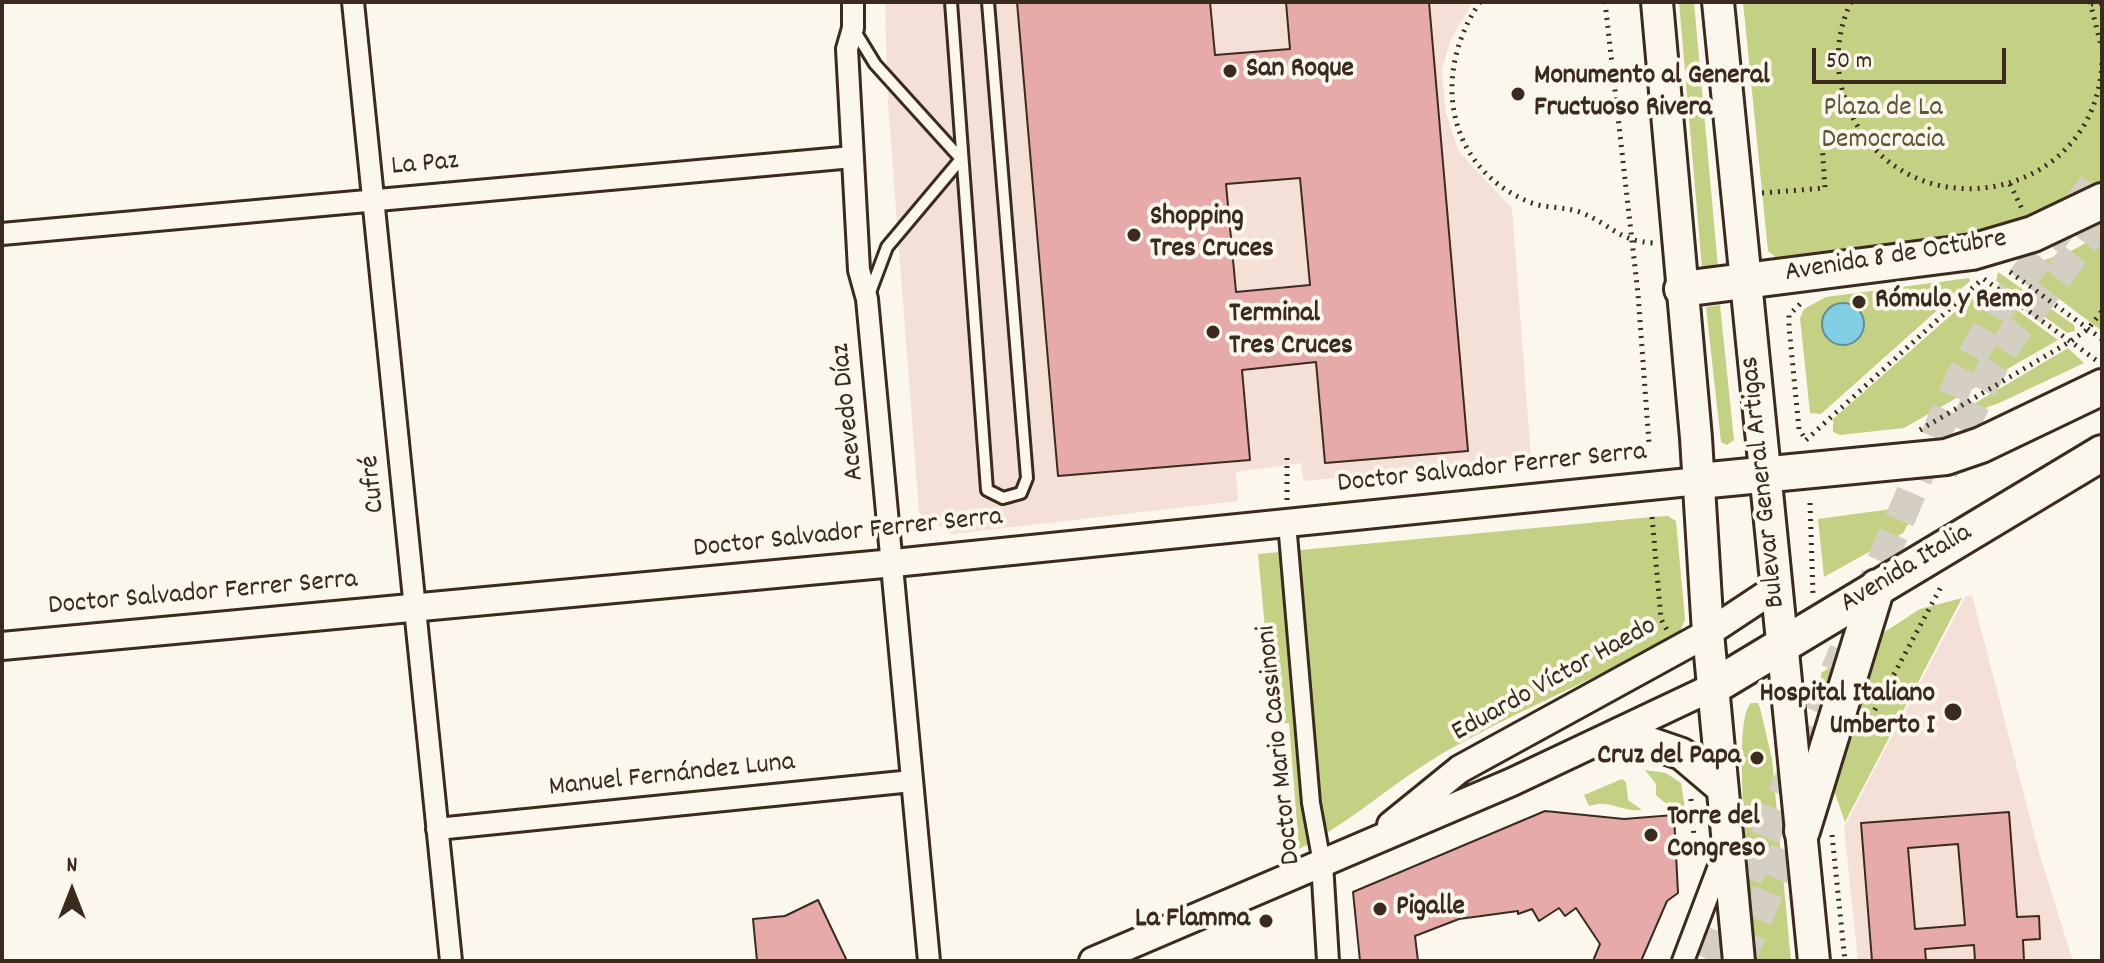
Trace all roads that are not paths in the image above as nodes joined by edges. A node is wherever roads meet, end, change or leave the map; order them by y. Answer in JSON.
{"nodes":[{"id":1,"x":353,"y":2,"type":"edge"},
{"id":2,"x":853,"y":2,"type":"edge"},
{"id":3,"x":951,"y":2,"type":"edge"},
{"id":4,"x":988,"y":2,"type":"edge"},
{"id":5,"x":1657,"y":2,"type":"edge"},
{"id":6,"x":1718,"y":2,"type":"edge"},
{"id":7,"x":853,"y":28,"type":"junction"},
{"id":8,"x":853,"y":157,"type":"junction"},
{"id":9,"x":961,"y":159,"type":"junction"},
{"id":10,"x":372,"y":199,"type":"junction"},
{"id":11,"x":2102,"y":201,"type":"edge"},
{"id":12,"x":2,"y":234,"type":"edge"},
{"id":13,"x":1744,"y":282,"type":"junction"},
{"id":14,"x":1682,"y":289,"type":"junction"},
{"id":15,"x":867,"y":299,"type":"junction"},
{"id":16,"x":2098,"y":369,"type":"edge"},
{"id":17,"x":2102,"y":453,"type":"edge"},
{"id":18,"x":1766,"y":475,"type":"junction"},
{"id":19,"x":1699,"y":481,"type":"junction"},
{"id":20,"x":1287,"y":523,"type":"junction"},
{"id":21,"x":894,"y":563,"type":"junction"},
{"id":22,"x":1877,"y":587,"type":"junction"},
{"id":23,"x":1776,"y":588,"type":"junction"},
{"id":24,"x":417,"y":608,"type":"junction"},
{"id":25,"x":1708,"y":633,"type":"junction"},
{"id":26,"x":1781,"y":645,"type":"junction"},
{"id":27,"x":2,"y":646,"type":"edge"},
{"id":28,"x":1713,"y":687,"type":"junction"},
{"id":29,"x":1621,"y":733,"type":"junction"},
{"id":30,"x":912,"y":781,"type":"junction"},
{"id":31,"x":1722,"y":788,"type":"junction"},
{"id":32,"x":437,"y":829,"type":"junction"},
{"id":33,"x":1817,"y":830,"type":"junction"},
{"id":34,"x":1373,"y":841,"type":"junction"},
{"id":35,"x":1728,"y":842,"type":"junction"},
{"id":36,"x":1322,"y":863,"type":"junction"},
{"id":37,"x":451,"y":961,"type":"edge"},
{"id":38,"x":929,"y":961,"type":"edge"},
{"id":39,"x":1093,"y":961,"type":"edge"},
{"id":40,"x":1328,"y":961,"type":"edge"},
{"id":41,"x":1683,"y":961,"type":"edge"},
{"id":42,"x":1739,"y":961,"type":"edge"},
{"id":43,"x":1814,"y":961,"type":"edge"}],
"edges":[{"from":1,"to":10,"type":"street","name":"Cufré"},
{"from":2,"to":7,"type":"street","name":"Acevedo Díaz"},
{"from":3,"to":9,"type":"lane"},
{"from":4,"to":9,"type":"lane"},
{"from":5,"to":14,"type":"main road"},
{"from":6,"to":13,"type":"main road","name":"Bulevar General Artigas"},
{"from":7,"to":8,"type":"street","name":"Acevedo Díaz"},
{"from":7,"to":9,"type":"lane"},
{"from":8,"to":10,"type":"street","name":"La Paz"},
{"from":8,"to":15,"type":"street","name":"Acevedo Díaz"},
{"from":9,"to":15,"type":"lane"},
{"from":10,"to":12,"type":"street","name":"La Paz"},
{"from":10,"to":24,"type":"street","name":"Cufré"},
{"from":11,"to":13,"type":"main road","name":"Avenida 8 de Octubre"},
{"from":13,"to":14,"type":"main road","name":"Avenida 8 de Octubre"},
{"from":13,"to":18,"type":"main road","name":"Bulevar General Artigas"},
{"from":14,"to":19,"type":"main road"},
{"from":15,"to":21,"type":"street","name":"Acevedo Díaz"},
{"from":16,"to":18,"type":"main road"},
{"from":17,"to":22,"type":"main road","name":"Avenida Italia"},
{"from":18,"to":19,"type":"main road"},
{"from":18,"to":23,"type":"main road","name":"Bulevar General Artigas"},
{"from":19,"to":20,"type":"street","name":"Doctor Salvador Ferrer Serra"},
{"from":19,"to":25,"type":"main road"},
{"from":20,"to":21,"type":"street","name":"Doctor Salvador Ferrer Serra"},
{"from":20,"to":36,"type":"street","name":"Doctor Mario Cassinoni"},
{"from":21,"to":24,"type":"street","name":"Doctor Salvador Ferrer Serra"},
{"from":21,"to":30,"type":"street","name":"Acevedo Díaz"},
{"from":22,"to":26,"type":"main road","name":"Avenida Italia"},
{"from":22,"to":33,"type":"main road"},
{"from":23,"to":25,"type":"street","name":"Eduardo Víctor Haedo"},
{"from":23,"to":26,"type":"main road","name":"Bulevar General Artigas"},
{"from":24,"to":27,"type":"street","name":"Doctor Salvador Ferrer Serra"},
{"from":24,"to":32,"type":"street","name":"Cufré"},
{"from":25,"to":28,"type":"main road"},
{"from":25,"to":34,"type":"street","name":"Eduardo Víctor Haedo"},
{"from":26,"to":28,"type":"main road","name":"Avenida Italia"},
{"from":26,"to":33,"type":"main road","name":"Bulevar General Artigas"},
{"from":28,"to":29,"type":"street","name":"Eduardo Víctor Haedo"},
{"from":28,"to":31,"type":"main road"},
{"from":29,"to":31,"type":"main road"},
{"from":29,"to":34,"type":"street","name":"Eduardo Víctor Haedo"},
{"from":30,"to":32,"type":"street","name":"Manuel Fernández Luna"},
{"from":30,"to":38,"type":"street","name":"Acevedo Díaz"},
{"from":31,"to":35,"type":"main road"},
{"from":32,"to":37,"type":"street","name":"Cufré"},
{"from":33,"to":43,"type":"main road","name":"Bulevar General Artigas"},
{"from":34,"to":36,"type":"street","name":"Eduardo Víctor Haedo"},
{"from":35,"to":41,"type":"street"},
{"from":35,"to":42,"type":"main road"},
{"from":36,"to":39,"type":"street","name":"Eduardo Víctor Haedo"},
{"from":36,"to":40,"type":"street","name":"Doctor Mario Cassinoni"}]}
